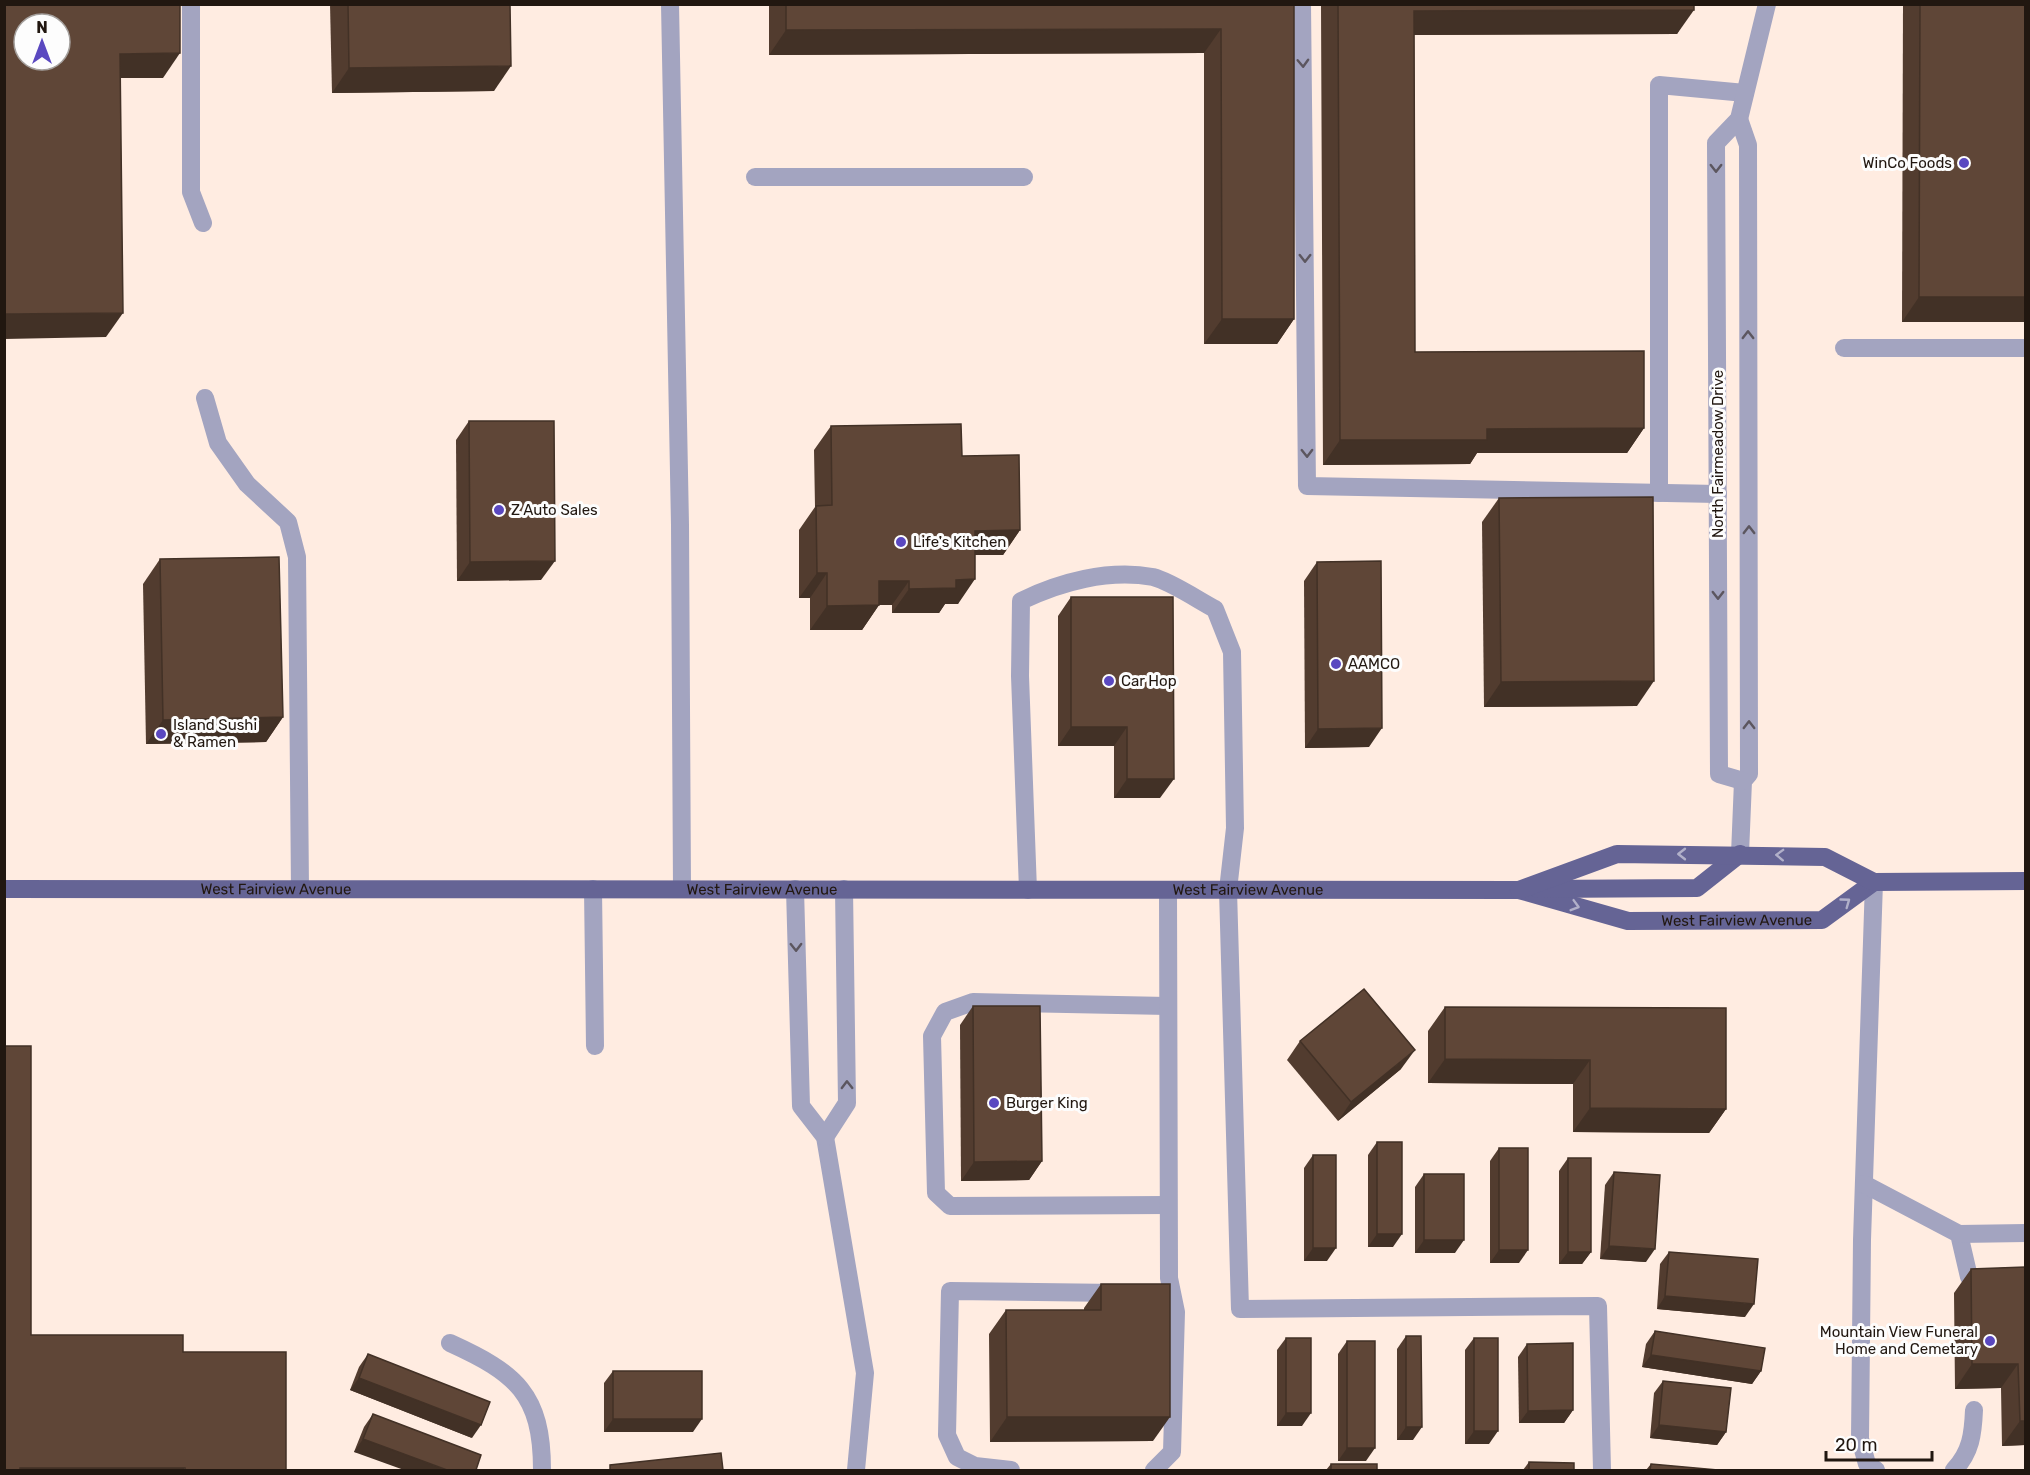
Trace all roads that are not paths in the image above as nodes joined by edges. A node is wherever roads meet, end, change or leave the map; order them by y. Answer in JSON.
{"nodes":[{"id":1,"x":191,"y":4,"type":"edge"},
{"id":2,"x":670,"y":4,"type":"edge"},
{"id":3,"x":1302,"y":4,"type":"edge"},
{"id":4,"x":1767,"y":4,"type":"edge"},
{"id":5,"x":1745,"y":93,"type":"junction"},
{"id":6,"x":1739,"y":119,"type":"junction"},
{"id":7,"x":755,"y":177,"type":"dead end"},
{"id":8,"x":1024,"y":177,"type":"dead end"},
{"id":9,"x":203,"y":222,"type":"dead end"},
{"id":10,"x":1844,"y":348,"type":"dead end"},
{"id":11,"x":2025,"y":348,"type":"edge"},
{"id":12,"x":205,"y":398,"type":"dead end"},
{"id":13,"x":1659,"y":493,"type":"junction"},
{"id":14,"x":1718,"y":494,"type":"junction"},
{"id":15,"x":1743,"y":781,"type":"junction"},
{"id":16,"x":1740,"y":854,"type":"junction"},
{"id":17,"x":2025,"y":881,"type":"edge"},
{"id":18,"x":1874,"y":882,"type":"junction"},
{"id":19,"x":4,"y":889,"type":"edge"},
{"id":20,"x":300,"y":889,"type":"junction"},
{"id":21,"x":593,"y":889,"type":"junction"},
{"id":22,"x":682,"y":889,"type":"junction"},
{"id":23,"x":795,"y":889,"type":"junction"},
{"id":24,"x":844,"y":889,"type":"junction"},
{"id":25,"x":1028,"y":890,"type":"junction"},
{"id":26,"x":1168,"y":890,"type":"junction"},
{"id":27,"x":1228,"y":890,"type":"junction"},
{"id":28,"x":1519,"y":890,"type":"junction"},
{"id":29,"x":1168,"y":1006,"type":"junction"},
{"id":30,"x":595,"y":1046,"type":"dead end"},
{"id":31,"x":825,"y":1137,"type":"junction"},
{"id":32,"x":1864,"y":1184,"type":"junction"},
{"id":33,"x":1168,"y":1205,"type":"junction"},
{"id":34,"x":2025,"y":1233,"type":"edge"},
{"id":35,"x":1959,"y":1234,"type":"junction"},
{"id":36,"x":1969,"y":1277,"type":"edge"},
{"id":37,"x":1169,"y":1278,"type":"junction"},
{"id":38,"x":450,"y":1343,"type":"dead end"},
{"id":39,"x":1974,"y":1410,"type":"dead end"},
{"id":40,"x":542,"y":1470,"type":"edge"},
{"id":41,"x":856,"y":1470,"type":"edge"},
{"id":42,"x":1011,"y":1470,"type":"edge"},
{"id":43,"x":1155,"y":1470,"type":"edge"},
{"id":44,"x":1602,"y":1470,"type":"edge"},
{"id":45,"x":1876,"y":1470,"type":"edge"},
{"id":46,"x":1954,"y":1470,"type":"edge"}],
"edges":[{"from":1,"to":9,"type":"street"},
{"from":2,"to":22,"type":"street"},
{"from":3,"to":13,"type":"street","one_way":true},
{"from":4,"to":5,"type":"street"},
{"from":5,"to":6,"type":"street"},
{"from":5,"to":13,"type":"street"},
{"from":6,"to":14,"type":"street","name":"North Fairmeadow Drive","one_way":true},
{"from":15,"to":6,"type":"street","name":"North Fairmeadow Drive","one_way":true},
{"from":7,"to":8,"type":"street"},
{"from":10,"to":11,"type":"street"},
{"from":12,"to":20,"type":"street"},
{"from":13,"to":14,"type":"street"},
{"from":14,"to":15,"type":"street","name":"North Fairmeadow Drive","one_way":true},
{"from":15,"to":16,"type":"street","name":"North Fairmeadow Drive"},
{"from":18,"to":16,"type":"main road","name":"West Fairview Avenue","one_way":true},
{"from":16,"to":28,"type":"main road","name":"West Fairview Avenue","one_way":true},
{"from":16,"to":28,"type":"main road"},
{"from":17,"to":18,"type":"main road","name":"West Fairview Avenue"},
{"from":28,"to":18,"type":"main road","name":"West Fairview Avenue","one_way":true},
{"from":18,"to":32,"type":"street"},
{"from":19,"to":20,"type":"main road","name":"West Fairview Avenue"},
{"from":20,"to":21,"type":"main road","name":"West Fairview Avenue"},
{"from":21,"to":22,"type":"main road","name":"West Fairview Avenue"},
{"from":21,"to":30,"type":"street"},
{"from":22,"to":23,"type":"main road","name":"West Fairview Avenue"},
{"from":23,"to":24,"type":"main road","name":"West Fairview Avenue"},
{"from":23,"to":31,"type":"street","one_way":true},
{"from":24,"to":25,"type":"main road","name":"West Fairview Avenue"},
{"from":31,"to":24,"type":"street","one_way":true},
{"from":25,"to":26,"type":"main road","name":"West Fairview Avenue"},
{"from":25,"to":27,"type":"street"},
{"from":26,"to":27,"type":"main road","name":"West Fairview Avenue"},
{"from":26,"to":29,"type":"street"},
{"from":27,"to":28,"type":"main road","name":"West Fairview Avenue"},
{"from":27,"to":44,"type":"street"},
{"from":29,"to":33,"type":"street"},
{"from":29,"to":33,"type":"street"},
{"from":31,"to":41,"type":"street"},
{"from":32,"to":35,"type":"street"},
{"from":32,"to":45,"type":"street"},
{"from":33,"to":37,"type":"street"},
{"from":34,"to":35,"type":"street"},
{"from":35,"to":36,"type":"street"},
{"from":37,"to":42,"type":"street"},
{"from":37,"to":43,"type":"street"},
{"from":38,"to":40,"type":"street"},
{"from":39,"to":46,"type":"street"}]}
